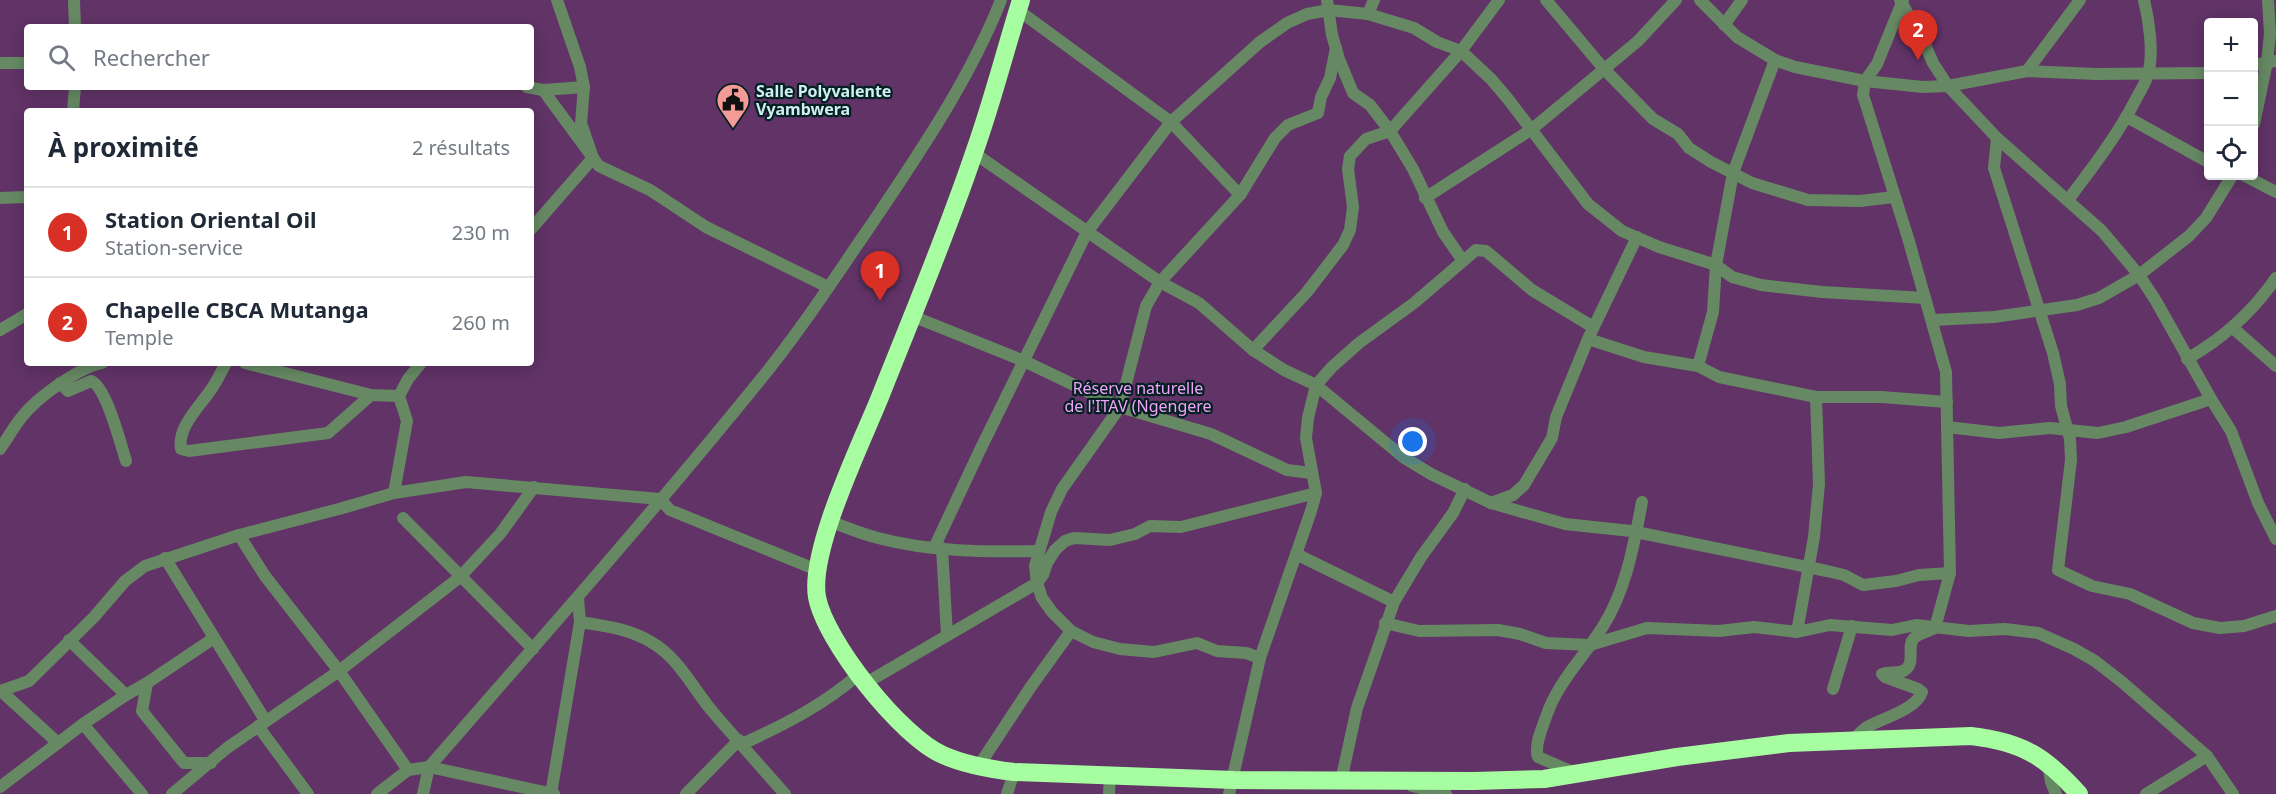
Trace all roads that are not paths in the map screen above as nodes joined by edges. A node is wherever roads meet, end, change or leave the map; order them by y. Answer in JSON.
{"nodes":[{"id":1,"x":74,"y":0,"type":"edge"},
{"id":2,"x":557,"y":0,"type":"edge"},
{"id":3,"x":1000,"y":0,"type":"edge"},
{"id":4,"x":1374,"y":0,"type":"edge"},
{"id":5,"x":1499,"y":0,"type":"edge"},
{"id":6,"x":1546,"y":0,"type":"edge"},
{"id":7,"x":1676,"y":0,"type":"edge"},
{"id":8,"x":1700,"y":0,"type":"edge"},
{"id":9,"x":1742,"y":0,"type":"edge"},
{"id":10,"x":2080,"y":0,"type":"edge"},
{"id":11,"x":2144,"y":0,"type":"edge"},
{"id":12,"x":2268,"y":0,"type":"edge"},
{"id":13,"x":1901,"y":1,"type":"edge"},
{"id":14,"x":1020,"y":5,"type":"edge"},
{"id":15,"x":1328,"y":5,"type":"edge"},
{"id":16,"x":1368,"y":14,"type":"junction"},
{"id":17,"x":75,"y":24,"type":"edge"},
{"id":18,"x":1724,"y":25,"type":"junction"},
{"id":19,"x":1336,"y":48,"type":"junction"},
{"id":20,"x":1461,"y":51,"type":"junction"},
{"id":21,"x":1775,"y":60,"type":"junction"},
{"id":22,"x":2271,"y":62,"type":"edge"},
{"id":23,"x":0,"y":63,"type":"edge"},
{"id":24,"x":24,"y":63,"type":"edge"},
{"id":25,"x":1604,"y":69,"type":"junction"},
{"id":26,"x":2027,"y":71,"type":"junction"},
{"id":27,"x":2204,"y":72,"type":"edge"},
{"id":28,"x":2149,"y":73,"type":"junction"},
{"id":29,"x":1865,"y":81,"type":"junction"},
{"id":30,"x":1948,"y":86,"type":"junction"},
{"id":31,"x":584,"y":87,"type":"junction"},
{"id":32,"x":534,"y":88,"type":"edge"},
{"id":33,"x":75,"y":90,"type":"edge"},
{"id":34,"x":543,"y":90,"type":"junction"},
{"id":35,"x":2258,"y":107,"type":"edge"},
{"id":36,"x":73,"y":108,"type":"edge"},
{"id":37,"x":2127,"y":117,"type":"junction"},
{"id":38,"x":1171,"y":122,"type":"junction"},
{"id":39,"x":1533,"y":129,"type":"junction"},
{"id":40,"x":1390,"y":131,"type":"junction"},
{"id":41,"x":1997,"y":138,"type":"junction"},
{"id":42,"x":974,"y":153,"type":"junction"},
{"id":43,"x":593,"y":158,"type":"junction"},
{"id":44,"x":2204,"y":160,"type":"edge"},
{"id":45,"x":1733,"y":173,"type":"junction"},
{"id":46,"x":2230,"y":180,"type":"edge"},
{"id":47,"x":2253,"y":180,"type":"edge"},
{"id":48,"x":2276,"y":192,"type":"edge"},
{"id":49,"x":1240,"y":195,"type":"junction"},
{"id":50,"x":24,"y":197,"type":"edge"},
{"id":51,"x":1894,"y":197,"type":"junction"},
{"id":52,"x":0,"y":198,"type":"edge"},
{"id":53,"x":1425,"y":198,"type":"junction"},
{"id":54,"x":2068,"y":200,"type":"junction"},
{"id":55,"x":534,"y":226,"type":"edge"},
{"id":56,"x":1087,"y":232,"type":"junction"},
{"id":57,"x":1637,"y":237,"type":"junction"},
{"id":58,"x":1463,"y":261,"type":"junction"},
{"id":59,"x":1716,"y":265,"type":"junction"},
{"id":60,"x":2139,"y":275,"type":"junction"},
{"id":61,"x":2276,"y":278,"type":"edge"},
{"id":62,"x":1160,"y":282,"type":"junction"},
{"id":63,"x":828,"y":287,"type":"junction"},
{"id":64,"x":1925,"y":298,"type":"junction"},
{"id":65,"x":2039,"y":310,"type":"junction"},
{"id":66,"x":24,"y":316,"type":"edge"},
{"id":67,"x":912,"y":316,"type":"junction"},
{"id":68,"x":1933,"y":320,"type":"junction"},
{"id":69,"x":2233,"y":328,"type":"junction"},
{"id":70,"x":0,"y":330,"type":"edge"},
{"id":71,"x":1591,"y":333,"type":"junction"},
{"id":72,"x":1253,"y":350,"type":"junction"},
{"id":73,"x":2187,"y":359,"type":"junction"},
{"id":74,"x":1024,"y":361,"type":"junction"},
{"id":75,"x":91,"y":366,"type":"edge"},
{"id":76,"x":224,"y":366,"type":"edge"},
{"id":77,"x":257,"y":366,"type":"edge"},
{"id":78,"x":419,"y":366,"type":"edge"},
{"id":79,"x":1698,"y":366,"type":"junction"},
{"id":80,"x":2276,"y":366,"type":"edge"},
{"id":81,"x":60,"y":383,"type":"junction"},
{"id":82,"x":1316,"y":385,"type":"junction"},
{"id":83,"x":371,"y":395,"type":"junction"},
{"id":84,"x":399,"y":396,"type":"junction"},
{"id":85,"x":1816,"y":397,"type":"junction"},
{"id":86,"x":2211,"y":399,"type":"junction"},
{"id":87,"x":1947,"y":402,"type":"junction"},
{"id":88,"x":1119,"y":407,"type":"junction"},
{"id":89,"x":1947,"y":427,"type":"junction"},
{"id":90,"x":2067,"y":430,"type":"junction"},
{"id":91,"x":0,"y":449,"type":"edge"},
{"id":92,"x":126,"y":461,"type":"dead end"},
{"id":93,"x":1311,"y":473,"type":"junction"},
{"id":94,"x":534,"y":487,"type":"junction"},
{"id":95,"x":1465,"y":489,"type":"junction"},
{"id":96,"x":394,"y":493,"type":"junction"},
{"id":97,"x":1316,"y":493,"type":"junction"},
{"id":98,"x":660,"y":499,"type":"junction"},
{"id":99,"x":1642,"y":502,"type":"dead end"},
{"id":100,"x":1491,"y":503,"type":"junction"},
{"id":101,"x":403,"y":519,"type":"dead end"},
{"id":102,"x":830,"y":521,"type":"junction"},
{"id":103,"x":1636,"y":533,"type":"junction"},
{"id":104,"x":239,"y":535,"type":"junction"},
{"id":105,"x":2276,"y":539,"type":"edge"},
{"id":106,"x":938,"y":548,"type":"junction"},
{"id":107,"x":1039,"y":551,"type":"junction"},
{"id":108,"x":1296,"y":554,"type":"junction"},
{"id":109,"x":165,"y":558,"type":"junction"},
{"id":110,"x":1808,"y":567,"type":"junction"},
{"id":111,"x":817,"y":570,"type":"junction"},
{"id":112,"x":1950,"y":573,"type":"junction"},
{"id":113,"x":460,"y":577,"type":"junction"},
{"id":114,"x":1037,"y":583,"type":"junction"},
{"id":115,"x":578,"y":598,"type":"junction"},
{"id":116,"x":1394,"y":602,"type":"junction"},
{"id":117,"x":2276,"y":616,"type":"edge"},
{"id":118,"x":580,"y":622,"type":"junction"},
{"id":119,"x":1385,"y":623,"type":"junction"},
{"id":120,"x":1852,"y":626,"type":"junction"},
{"id":121,"x":1935,"y":628,"type":"junction"},
{"id":122,"x":1071,"y":631,"type":"junction"},
{"id":123,"x":1797,"y":632,"type":"junction"},
{"id":124,"x":947,"y":635,"type":"junction"},
{"id":125,"x":214,"y":638,"type":"junction"},
{"id":126,"x":69,"y":640,"type":"junction"},
{"id":127,"x":1590,"y":645,"type":"junction"},
{"id":128,"x":533,"y":649,"type":"junction"},
{"id":129,"x":1260,"y":658,"type":"junction"},
{"id":130,"x":339,"y":671,"type":"junction"},
{"id":131,"x":862,"y":679,"type":"junction"},
{"id":132,"x":147,"y":683,"type":"junction"},
{"id":133,"x":1833,"y":689,"type":"dead end"},
{"id":134,"x":0,"y":691,"type":"edge"},
{"id":135,"x":126,"y":695,"type":"junction"},
{"id":136,"x":262,"y":723,"type":"junction"},
{"id":137,"x":83,"y":724,"type":"junction"},
{"id":138,"x":1852,"y":741,"type":"junction"},
{"id":139,"x":740,"y":742,"type":"junction"},
{"id":140,"x":58,"y":743,"type":"junction"},
{"id":141,"x":2207,"y":756,"type":"junction"},
{"id":142,"x":211,"y":763,"type":"junction"},
{"id":143,"x":2048,"y":763,"type":"junction"},
{"id":144,"x":429,"y":767,"type":"junction"},
{"id":145,"x":978,"y":767,"type":"junction"},
{"id":146,"x":408,"y":770,"type":"junction"},
{"id":147,"x":1014,"y":772,"type":"junction"},
{"id":148,"x":1579,"y":774,"type":"junction"},
{"id":149,"x":1110,"y":775,"type":"junction"},
{"id":150,"x":1384,"y":780,"type":"junction"},
{"id":151,"x":1341,"y":781,"type":"junction"},
{"id":152,"x":0,"y":787,"type":"edge"},
{"id":153,"x":1231,"y":787,"type":"edge"},
{"id":154,"x":1318,"y":787,"type":"edge"},
{"id":155,"x":142,"y":794,"type":"edge"},
{"id":156,"x":172,"y":794,"type":"edge"},
{"id":157,"x":308,"y":794,"type":"edge"},
{"id":158,"x":377,"y":794,"type":"edge"},
{"id":159,"x":423,"y":794,"type":"edge"},
{"id":160,"x":552,"y":794,"type":"edge"},
{"id":161,"x":686,"y":794,"type":"edge"},
{"id":162,"x":786,"y":794,"type":"edge"},
{"id":163,"x":1007,"y":794,"type":"edge"},
{"id":164,"x":1109,"y":794,"type":"edge"},
{"id":165,"x":1446,"y":794,"type":"edge"},
{"id":166,"x":2056,"y":794,"type":"edge"},
{"id":167,"x":2079,"y":794,"type":"edge"},
{"id":168,"x":2146,"y":794,"type":"edge"},
{"id":169,"x":2233,"y":794,"type":"edge"}],
"edges":[{"from":1,"to":17,"type":"street"},
{"from":2,"to":31,"type":"street"},
{"from":3,"to":63,"type":"street"},
{"from":4,"to":16,"type":"street"},
{"from":5,"to":20,"type":"street"},
{"from":6,"to":25,"type":"street"},
{"from":7,"to":25,"type":"street"},
{"from":8,"to":18,"type":"street"},
{"from":9,"to":18,"type":"street"},
{"from":10,"to":26,"type":"street"},
{"from":11,"to":28,"type":"street"},
{"from":12,"to":22,"type":"street"},
{"from":13,"to":29,"type":"street"},
{"from":13,"to":30,"type":"street"},
{"from":14,"to":38,"type":"street"},
{"from":14,"to":42,"type":"highway"},
{"from":15,"to":16,"type":"street"},
{"from":15,"to":19,"type":"street"},
{"from":15,"to":38,"type":"street"},
{"from":16,"to":20,"type":"street"},
{"from":18,"to":21,"type":"street"},
{"from":19,"to":40,"type":"street"},
{"from":19,"to":49,"type":"street"},
{"from":20,"to":39,"type":"street"},
{"from":20,"to":40,"type":"street"},
{"from":21,"to":29,"type":"street"},
{"from":21,"to":45,"type":"street"},
{"from":22,"to":35,"type":"street"},
{"from":23,"to":24,"type":"street"},
{"from":25,"to":39,"type":"street"},
{"from":25,"to":45,"type":"street"},
{"from":26,"to":28,"type":"street"},
{"from":26,"to":30,"type":"street"},
{"from":27,"to":28,"type":"street"},
{"from":28,"to":37,"type":"street"},
{"from":29,"to":30,"type":"street"},
{"from":29,"to":51,"type":"street"},
{"from":30,"to":41,"type":"street"},
{"from":31,"to":34,"type":"street"},
{"from":31,"to":43,"type":"street"},
{"from":32,"to":34,"type":"street"},
{"from":33,"to":36,"type":"street"},
{"from":34,"to":43,"type":"street"},
{"from":37,"to":44,"type":"street"},
{"from":37,"to":54,"type":"street"},
{"from":38,"to":49,"type":"street"},
{"from":38,"to":56,"type":"street"},
{"from":39,"to":53,"type":"street"},
{"from":39,"to":57,"type":"street"},
{"from":40,"to":53,"type":"street"},
{"from":40,"to":72,"type":"street"},
{"from":41,"to":54,"type":"street"},
{"from":41,"to":65,"type":"street"},
{"from":42,"to":56,"type":"street"},
{"from":42,"to":67,"type":"highway"},
{"from":43,"to":55,"type":"street"},
{"from":43,"to":63,"type":"street"},
{"from":45,"to":51,"type":"street"},
{"from":45,"to":59,"type":"street"},
{"from":46,"to":60,"type":"street"},
{"from":47,"to":48,"type":"street"},
{"from":49,"to":62,"type":"street"},
{"from":50,"to":52,"type":"street"},
{"from":51,"to":64,"type":"street"},
{"from":53,"to":58,"type":"street"},
{"from":54,"to":60,"type":"street"},
{"from":56,"to":62,"type":"street"},
{"from":56,"to":74,"type":"street"},
{"from":57,"to":59,"type":"street"},
{"from":57,"to":71,"type":"street"},
{"from":58,"to":71,"type":"street"},
{"from":58,"to":82,"type":"street"},
{"from":59,"to":64,"type":"street"},
{"from":59,"to":79,"type":"street"},
{"from":60,"to":65,"type":"street"},
{"from":60,"to":73,"type":"street"},
{"from":61,"to":69,"type":"street"},
{"from":62,"to":72,"type":"street"},
{"from":62,"to":88,"type":"street"},
{"from":63,"to":98,"type":"street"},
{"from":64,"to":68,"type":"street"},
{"from":65,"to":68,"type":"street"},
{"from":65,"to":90,"type":"street"},
{"from":66,"to":70,"type":"street"},
{"from":67,"to":74,"type":"street"},
{"from":67,"to":102,"type":"highway"},
{"from":68,"to":87,"type":"street"},
{"from":69,"to":73,"type":"street"},
{"from":69,"to":80,"type":"street"},
{"from":71,"to":79,"type":"street"},
{"from":71,"to":100,"type":"street"},
{"from":72,"to":82,"type":"street"},
{"from":73,"to":86,"type":"street"},
{"from":74,"to":88,"type":"street"},
{"from":74,"to":106,"type":"street"},
{"from":75,"to":81,"type":"street"},
{"from":76,"to":83,"type":"street"},
{"from":77,"to":83,"type":"street"},
{"from":78,"to":84,"type":"street"},
{"from":79,"to":85,"type":"street"},
{"from":81,"to":91,"type":"street"},
{"from":81,"to":92,"type":"street"},
{"from":82,"to":93,"type":"street"},
{"from":82,"to":95,"type":"street"},
{"from":83,"to":84,"type":"street"},
{"from":84,"to":96,"type":"street"},
{"from":85,"to":87,"type":"street"},
{"from":85,"to":110,"type":"street"},
{"from":86,"to":90,"type":"street"},
{"from":86,"to":105,"type":"street"},
{"from":87,"to":89,"type":"street"},
{"from":88,"to":93,"type":"street"},
{"from":88,"to":107,"type":"street"},
{"from":89,"to":90,"type":"street"},
{"from":89,"to":112,"type":"street"},
{"from":90,"to":117,"type":"street"},
{"from":93,"to":97,"type":"street"},
{"from":94,"to":96,"type":"street"},
{"from":94,"to":98,"type":"street"},
{"from":94,"to":113,"type":"street"},
{"from":95,"to":100,"type":"street"},
{"from":95,"to":116,"type":"street"},
{"from":96,"to":104,"type":"street"},
{"from":97,"to":108,"type":"street"},
{"from":97,"to":114,"type":"street"},
{"from":98,"to":111,"type":"street"},
{"from":98,"to":115,"type":"street"},
{"from":99,"to":103,"type":"street"},
{"from":100,"to":103,"type":"street"},
{"from":101,"to":113,"type":"street"},
{"from":102,"to":106,"type":"street"},
{"from":102,"to":111,"type":"highway"},
{"from":103,"to":110,"type":"street"},
{"from":103,"to":127,"type":"street"},
{"from":104,"to":109,"type":"street"},
{"from":104,"to":130,"type":"street"},
{"from":106,"to":107,"type":"street"},
{"from":106,"to":124,"type":"street"},
{"from":107,"to":114,"type":"street"},
{"from":108,"to":116,"type":"street"},
{"from":108,"to":129,"type":"street"},
{"from":109,"to":125,"type":"street"},
{"from":109,"to":126,"type":"street"},
{"from":110,"to":112,"type":"street"},
{"from":110,"to":123,"type":"street"},
{"from":111,"to":131,"type":"highway"},
{"from":112,"to":121,"type":"street"},
{"from":113,"to":128,"type":"street"},
{"from":113,"to":130,"type":"street"},
{"from":114,"to":122,"type":"street"},
{"from":114,"to":124,"type":"street"},
{"from":115,"to":118,"type":"street"},
{"from":115,"to":128,"type":"street"},
{"from":116,"to":119,"type":"street"},
{"from":118,"to":139,"type":"street"},
{"from":118,"to":160,"type":"street"},
{"from":119,"to":127,"type":"street"},
{"from":119,"to":151,"type":"street"},
{"from":120,"to":121,"type":"street"},
{"from":120,"to":123,"type":"street"},
{"from":120,"to":133,"type":"street"},
{"from":121,"to":138,"type":"street"},
{"from":121,"to":141,"type":"street"},
{"from":122,"to":129,"type":"street"},
{"from":122,"to":145,"type":"street"},
{"from":123,"to":127,"type":"street"},
{"from":124,"to":131,"type":"street"},
{"from":125,"to":132,"type":"street"},
{"from":125,"to":136,"type":"street"},
{"from":126,"to":134,"type":"street"},
{"from":126,"to":135,"type":"street"},
{"from":127,"to":148,"type":"street"},
{"from":128,"to":144,"type":"street"},
{"from":129,"to":153,"type":"street"},
{"from":130,"to":136,"type":"street"},
{"from":130,"to":146,"type":"street"},
{"from":131,"to":139,"type":"street"},
{"from":131,"to":145,"type":"highway"},
{"from":132,"to":135,"type":"street"},
{"from":132,"to":142,"type":"street"},
{"from":134,"to":140,"type":"street"},
{"from":135,"to":137,"type":"street"},
{"from":136,"to":142,"type":"street"},
{"from":136,"to":157,"type":"street"},
{"from":137,"to":140,"type":"street"},
{"from":137,"to":155,"type":"street"},
{"from":138,"to":143,"type":"highway"},
{"from":138,"to":148,"type":"highway"},
{"from":139,"to":161,"type":"street"},
{"from":139,"to":162,"type":"street"},
{"from":140,"to":152,"type":"street"},
{"from":141,"to":168,"type":"street"},
{"from":141,"to":169,"type":"street"},
{"from":142,"to":156,"type":"street"},
{"from":143,"to":166,"type":"street"},
{"from":143,"to":167,"type":"highway"},
{"from":144,"to":146,"type":"street"},
{"from":144,"to":159,"type":"street"},
{"from":144,"to":160,"type":"street"},
{"from":145,"to":147,"type":"highway"},
{"from":146,"to":158,"type":"street"},
{"from":147,"to":149,"type":"highway"},
{"from":147,"to":163,"type":"street"},
{"from":148,"to":150,"type":"highway"},
{"from":149,"to":153,"type":"highway"},
{"from":149,"to":164,"type":"street"},
{"from":150,"to":151,"type":"highway"},
{"from":150,"to":165,"type":"street"},
{"from":151,"to":154,"type":"highway"},
{"from":153,"to":154,"type":"highway"}]}
